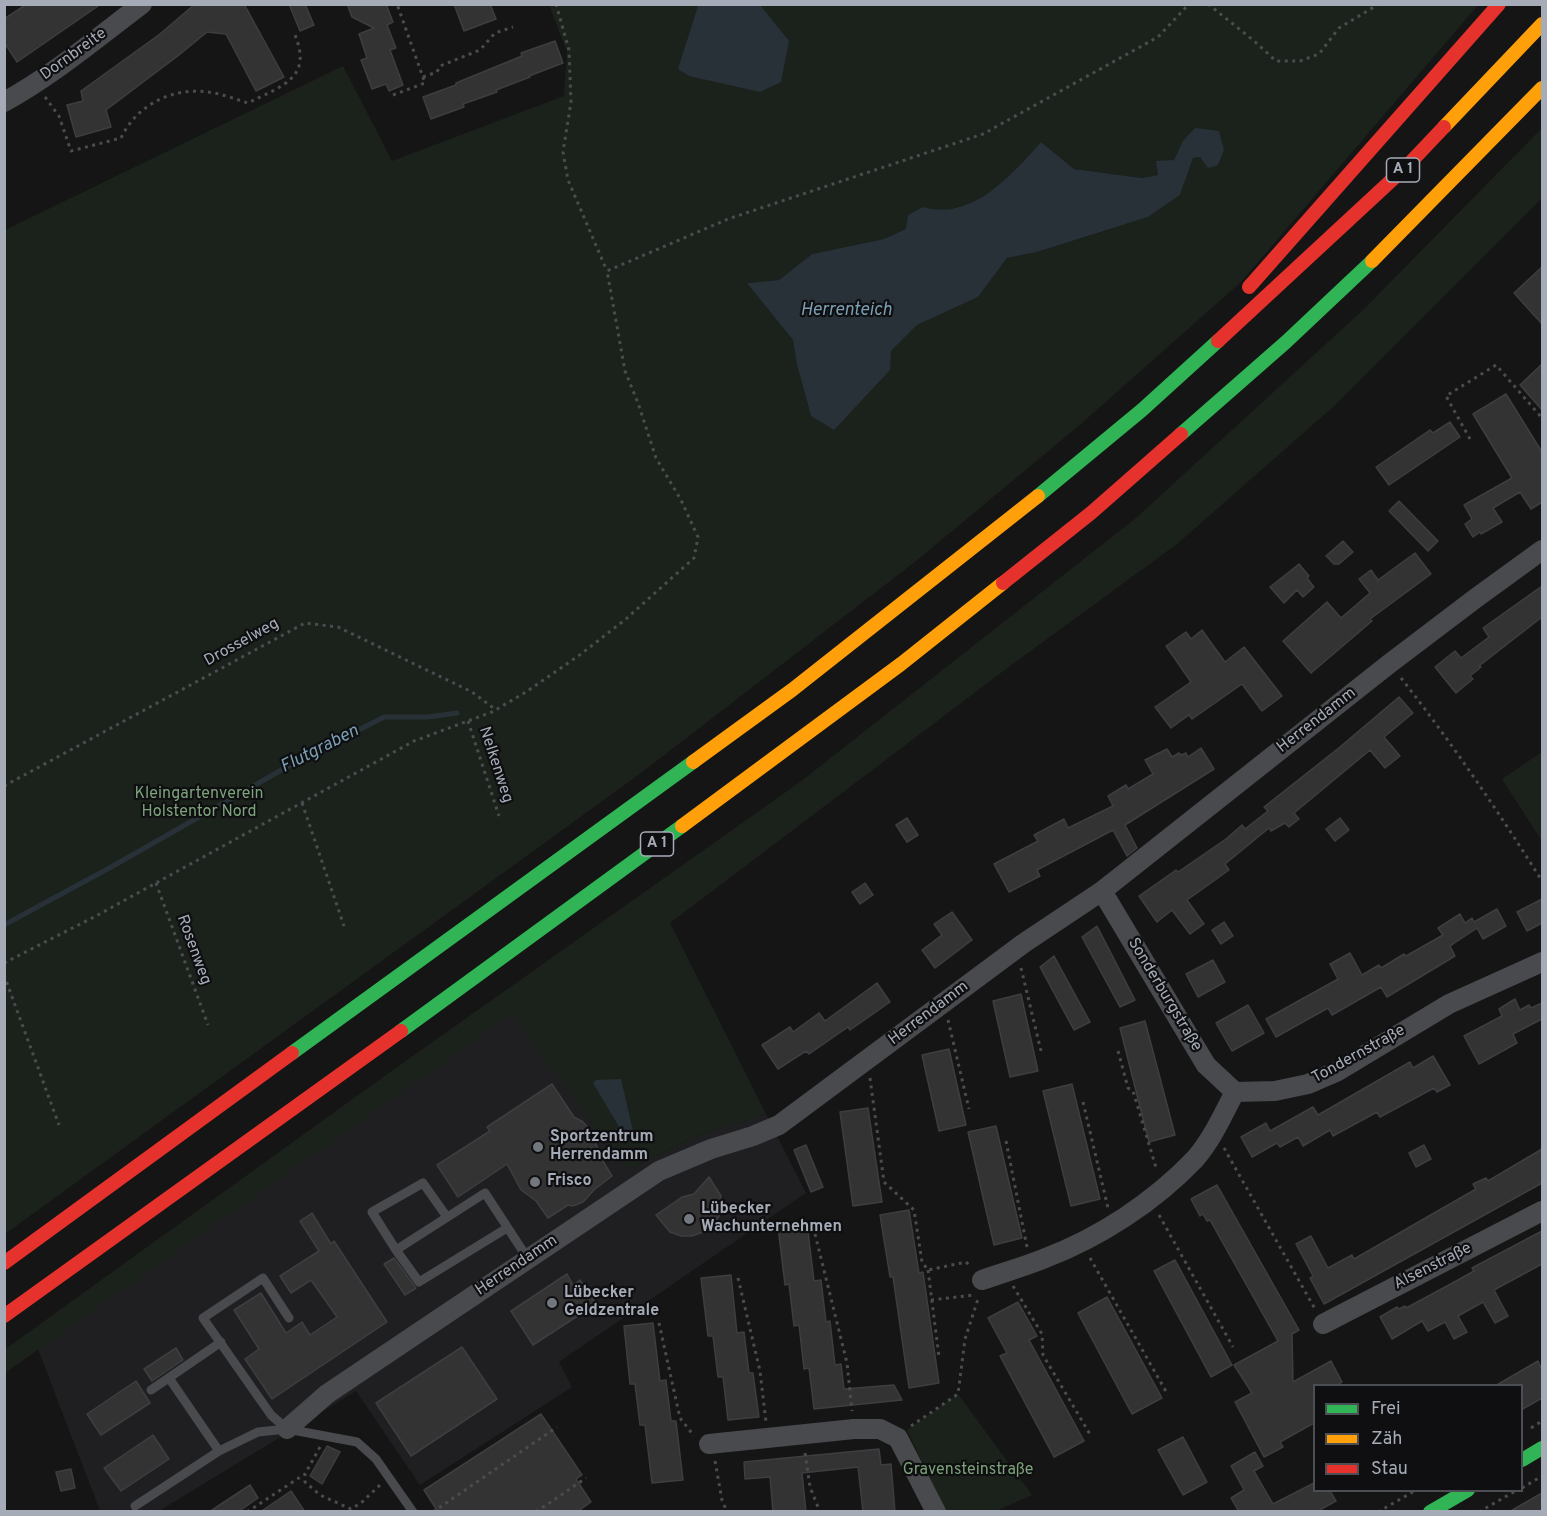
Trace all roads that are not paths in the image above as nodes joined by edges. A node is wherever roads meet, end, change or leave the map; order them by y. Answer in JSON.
{"nodes":[{"id":1,"x":142,"y":4,"type":"edge"},
{"id":2,"x":1499,"y":4,"type":"edge"},
{"id":3,"x":1542,"y":24,"type":"edge"},
{"id":4,"x":1542,"y":88,"type":"edge"},
{"id":5,"x":4,"y":102,"type":"edge"},
{"id":6,"x":1242,"y":294,"type":"dead end"},
{"id":7,"x":1159,"y":376,"type":"dead end"},
{"id":8,"x":1025,"y":507,"type":"junction"},
{"id":9,"x":1542,"y":550,"type":"edge"},
{"id":10,"x":1102,"y":891,"type":"junction"},
{"id":11,"x":1542,"y":962,"type":"edge"},
{"id":12,"x":1235,"y":1092,"type":"junction"},
{"id":13,"x":1542,"y":1211,"type":"edge"},
{"id":14,"x":447,"y":1217,"type":"junction"},
{"id":15,"x":507,"y":1228,"type":"junction"},
{"id":16,"x":396,"y":1250,"type":"junction"},
{"id":17,"x":528,"y":1259,"type":"junction"},
{"id":18,"x":4,"y":1263,"type":"edge"},
{"id":19,"x":981,"y":1287,"type":"road end"},
{"id":20,"x":4,"y":1316,"type":"edge"},
{"id":21,"x":289,"y":1318,"type":"dead end"},
{"id":22,"x":1323,"y":1324,"type":"road end"},
{"id":23,"x":221,"y":1342,"type":"junction"},
{"id":24,"x":169,"y":1378,"type":"junction"},
{"id":25,"x":151,"y":1390,"type":"dead end"},
{"id":26,"x":287,"y":1429,"type":"junction"},
{"id":27,"x":710,"y":1444,"type":"road end"},
{"id":28,"x":1542,"y":1448,"type":"edge"},
{"id":29,"x":219,"y":1451,"type":"junction"},
{"id":30,"x":1523,"y":1459,"type":"edge"},
{"id":31,"x":1466,"y":1492,"type":"edge"},
{"id":32,"x":135,"y":1506,"type":"dead end"},
{"id":33,"x":413,"y":1512,"type":"edge"},
{"id":34,"x":936,"y":1512,"type":"edge"},
{"id":35,"x":1430,"y":1512,"type":"edge"}],
"edges":[{"from":1,"to":5,"type":"street","name":"Dornbreite"},
{"from":2,"to":6,"type":"main road"},
{"from":3,"to":8,"type":"main road","number":"A 1"},
{"from":4,"to":20,"type":"main road","number":"A 1"},
{"from":7,"to":8,"type":"main road"},
{"from":8,"to":18,"type":"main road","number":"A 1"},
{"from":9,"to":10,"type":"street","name":"Herrendamm"},
{"from":10,"to":12,"type":"street","name":"Sonderburgstraße"},
{"from":10,"to":17,"type":"street","name":"Herrendamm"},
{"from":11,"to":12,"type":"street","name":"Tondernstraße"},
{"from":12,"to":19,"type":"street"},
{"from":13,"to":22,"type":"street","name":"Alsenstraße"},
{"from":14,"to":15,"type":"lane"},
{"from":14,"to":16,"type":"lane"},
{"from":14,"to":16,"type":"lane"},
{"from":15,"to":16,"type":"lane"},
{"from":15,"to":17,"type":"lane"},
{"from":17,"to":26,"type":"street","name":"Herrendamm"},
{"from":21,"to":23,"type":"lane"},
{"from":23,"to":24,"type":"lane"},
{"from":23,"to":26,"type":"lane"},
{"from":24,"to":25,"type":"lane"},
{"from":24,"to":29,"type":"lane"},
{"from":26,"to":29,"type":"lane"},
{"from":26,"to":33,"type":"lane"},
{"from":27,"to":34,"type":"street"},
{"from":28,"to":30,"type":"main road"},
{"from":29,"to":32,"type":"lane"},
{"from":31,"to":35,"type":"main road"}]}
